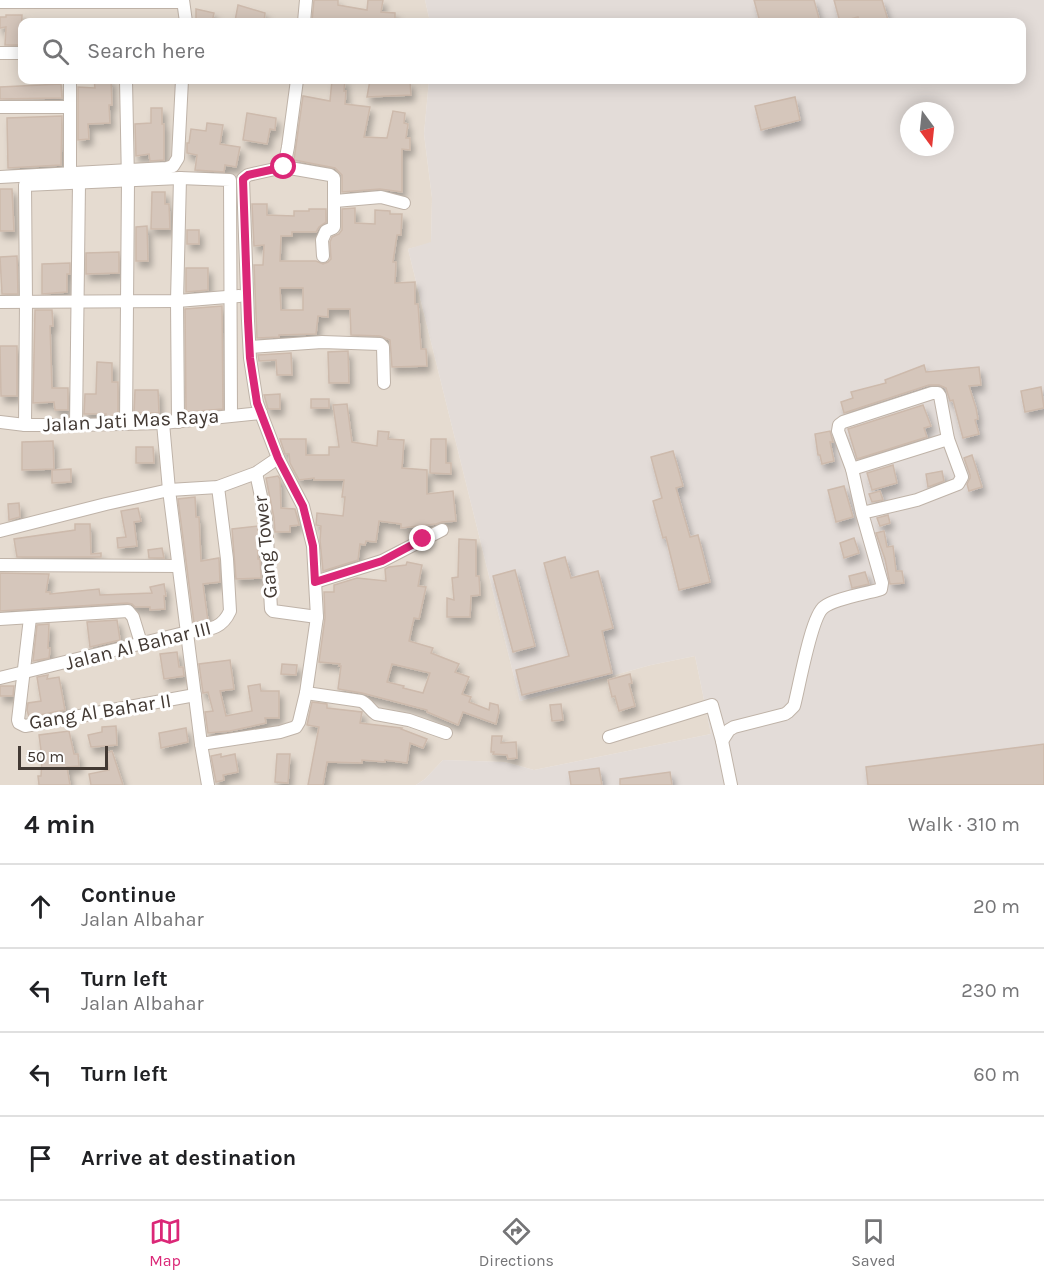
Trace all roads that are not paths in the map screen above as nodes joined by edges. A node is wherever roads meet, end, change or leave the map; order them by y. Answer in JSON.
{"nodes":[{"id":1,"x":306,"y":0,"type":"edge"},
{"id":2,"x":183,"y":1,"type":"edge"},
{"id":3,"x":0,"y":2,"type":"edge"},
{"id":4,"x":185,"y":18,"type":"edge"},
{"id":5,"x":304,"y":18,"type":"edge"},
{"id":6,"x":0,"y":52,"type":"edge"},
{"id":7,"x":18,"y":53,"type":"edge"},
{"id":8,"x":70,"y":84,"type":"edge"},
{"id":9,"x":126,"y":84,"type":"edge"},
{"id":10,"x":182,"y":84,"type":"edge"},
{"id":11,"x":296,"y":84,"type":"edge"},
{"id":12,"x":0,"y":107,"type":"edge"},
{"id":13,"x":70,"y":107,"type":"junction"},
{"id":14,"x":284,"y":167,"type":"junction"},
{"id":15,"x":70,"y":173,"type":"junction"},
{"id":16,"x":127,"y":176,"type":"junction"},
{"id":17,"x":0,"y":177,"type":"edge"},
{"id":18,"x":180,"y":178,"type":"junction"},
{"id":19,"x":79,"y":183,"type":"junction"},
{"id":20,"x":335,"y":201,"type":"junction"},
{"id":21,"x":404,"y":203,"type":"dead end"},
{"id":22,"x":323,"y":256,"type":"dead end"},
{"id":23,"x":247,"y":295,"type":"junction"},
{"id":24,"x":231,"y":297,"type":"junction"},
{"id":25,"x":177,"y":301,"type":"junction"},
{"id":26,"x":0,"y":302,"type":"edge"},
{"id":27,"x":26,"y":302,"type":"junction"},
{"id":28,"x":78,"y":302,"type":"junction"},
{"id":29,"x":128,"y":302,"type":"junction"},
{"id":30,"x":250,"y":353,"type":"junction"},
{"id":31,"x":231,"y":358,"type":"junction"},
{"id":32,"x":384,"y":383,"type":"dead end"},
{"id":33,"x":261,"y":413,"type":"junction"},
{"id":34,"x":231,"y":415,"type":"junction"},
{"id":35,"x":0,"y":422,"type":"edge"},
{"id":36,"x":178,"y":422,"type":"junction"},
{"id":37,"x":163,"y":423,"type":"junction"},
{"id":38,"x":126,"y":424,"type":"junction"},
{"id":39,"x":26,"y":425,"type":"junction"},
{"id":40,"x":76,"y":425,"type":"junction"},
{"id":41,"x":948,"y":439,"type":"junction"},
{"id":42,"x":278,"y":458,"type":"junction"},
{"id":43,"x":852,"y":469,"type":"junction"},
{"id":44,"x":256,"y":473,"type":"junction"},
{"id":45,"x":218,"y":487,"type":"junction"},
{"id":46,"x":169,"y":490,"type":"junction"},
{"id":47,"x":862,"y":513,"type":"junction"},
{"id":48,"x":442,"y":530,"type":"dead end"},
{"id":49,"x":0,"y":531,"type":"edge"},
{"id":50,"x":0,"y":565,"type":"edge"},
{"id":51,"x":178,"y":566,"type":"junction"},
{"id":52,"x":315,"y":582,"type":"junction"},
{"id":53,"x":317,"y":617,"type":"junction"},
{"id":54,"x":30,"y":618,"type":"junction"},
{"id":55,"x":0,"y":619,"type":"edge"},
{"id":56,"x":188,"y":632,"type":"junction"},
{"id":57,"x":141,"y":643,"type":"junction"},
{"id":58,"x":23,"y":673,"type":"junction"},
{"id":59,"x":0,"y":678,"type":"edge"},
{"id":60,"x":306,"y":693,"type":"junction"},
{"id":61,"x":195,"y":695,"type":"junction"},
{"id":62,"x":446,"y":733,"type":"dead end"},
{"id":63,"x":609,"y":737,"type":"dead end"},
{"id":64,"x":722,"y":741,"type":"junction"},
{"id":65,"x":201,"y":744,"type":"junction"},
{"id":66,"x":208,"y":785,"type":"edge"},
{"id":67,"x":731,"y":785,"type":"edge"}],
"edges":[{"from":1,"to":5,"type":"street"},
{"from":2,"to":3,"type":"street"},
{"from":2,"to":4,"type":"street"},
{"from":6,"to":7,"type":"street"},
{"from":8,"to":13,"type":"street"},
{"from":9,"to":16,"type":"street"},
{"from":10,"to":16,"type":"street"},
{"from":11,"to":14,"type":"street"},
{"from":12,"to":13,"type":"street"},
{"from":13,"to":15,"type":"street"},
{"from":14,"to":20,"type":"street"},
{"from":14,"to":23,"type":"street"},
{"from":15,"to":16,"type":"street"},
{"from":15,"to":17,"type":"street"},
{"from":16,"to":18,"type":"street"},
{"from":16,"to":19,"type":"street"},
{"from":16,"to":29,"type":"street"},
{"from":18,"to":24,"type":"street"},
{"from":18,"to":25,"type":"street"},
{"from":19,"to":27,"type":"street"},
{"from":19,"to":28,"type":"street"},
{"from":20,"to":21,"type":"street"},
{"from":20,"to":22,"type":"street"},
{"from":23,"to":24,"type":"street"},
{"from":23,"to":30,"type":"street"},
{"from":24,"to":25,"type":"street"},
{"from":24,"to":31,"type":"street"},
{"from":25,"to":29,"type":"street"},
{"from":25,"to":36,"type":"street"},
{"from":26,"to":27,"type":"street"},
{"from":27,"to":28,"type":"street"},
{"from":27,"to":39,"type":"street"},
{"from":28,"to":29,"type":"street"},
{"from":28,"to":40,"type":"street"},
{"from":29,"to":38,"type":"street"},
{"from":30,"to":31,"type":"street"},
{"from":30,"to":32,"type":"street"},
{"from":30,"to":33,"type":"street"},
{"from":31,"to":34,"type":"street"},
{"from":33,"to":34,"type":"street","name":"Jalan Jati Mas Raya"},
{"from":33,"to":42,"type":"street"},
{"from":34,"to":36,"type":"street","name":"Jalan Jati Mas Raya"},
{"from":35,"to":39,"type":"street","name":"Jalan Jati Mas Raya"},
{"from":36,"to":37,"type":"street","name":"Jalan Jati Mas Raya"},
{"from":37,"to":38,"type":"street","name":"Jalan Jati Mas Raya"},
{"from":37,"to":46,"type":"street"},
{"from":38,"to":40,"type":"street","name":"Jalan Jati Mas Raya"},
{"from":39,"to":40,"type":"street","name":"Jalan Jati Mas Raya"},
{"from":41,"to":43,"type":"street"},
{"from":41,"to":43,"type":"street"},
{"from":41,"to":47,"type":"street"},
{"from":42,"to":44,"type":"street"},
{"from":42,"to":52,"type":"street"},
{"from":43,"to":47,"type":"street"},
{"from":44,"to":45,"type":"street"},
{"from":44,"to":53,"type":"street","name":"Gang Tower"},
{"from":45,"to":46,"type":"street"},
{"from":45,"to":56,"type":"street","name":"Jalan Al Bahar III"},
{"from":46,"to":49,"type":"street"},
{"from":46,"to":51,"type":"street"},
{"from":47,"to":64,"type":"street"},
{"from":48,"to":52,"type":"street"},
{"from":50,"to":51,"type":"street"},
{"from":51,"to":56,"type":"street"},
{"from":52,"to":53,"type":"street"},
{"from":53,"to":60,"type":"street"},
{"from":54,"to":55,"type":"street"},
{"from":54,"to":57,"type":"street"},
{"from":54,"to":58,"type":"street"},
{"from":56,"to":57,"type":"street","name":"Jalan Al Bahar III"},
{"from":56,"to":61,"type":"street"},
{"from":57,"to":58,"type":"street","name":"Jalan Al Bahar III"},
{"from":58,"to":59,"type":"street","name":"Jalan Al Bahar III"},
{"from":58,"to":61,"type":"street","name":"Gang Al Bahar II"},
{"from":60,"to":62,"type":"street"},
{"from":60,"to":65,"type":"street"},
{"from":61,"to":65,"type":"street"},
{"from":63,"to":64,"type":"street"},
{"from":64,"to":67,"type":"street"},
{"from":65,"to":66,"type":"street"}]}
